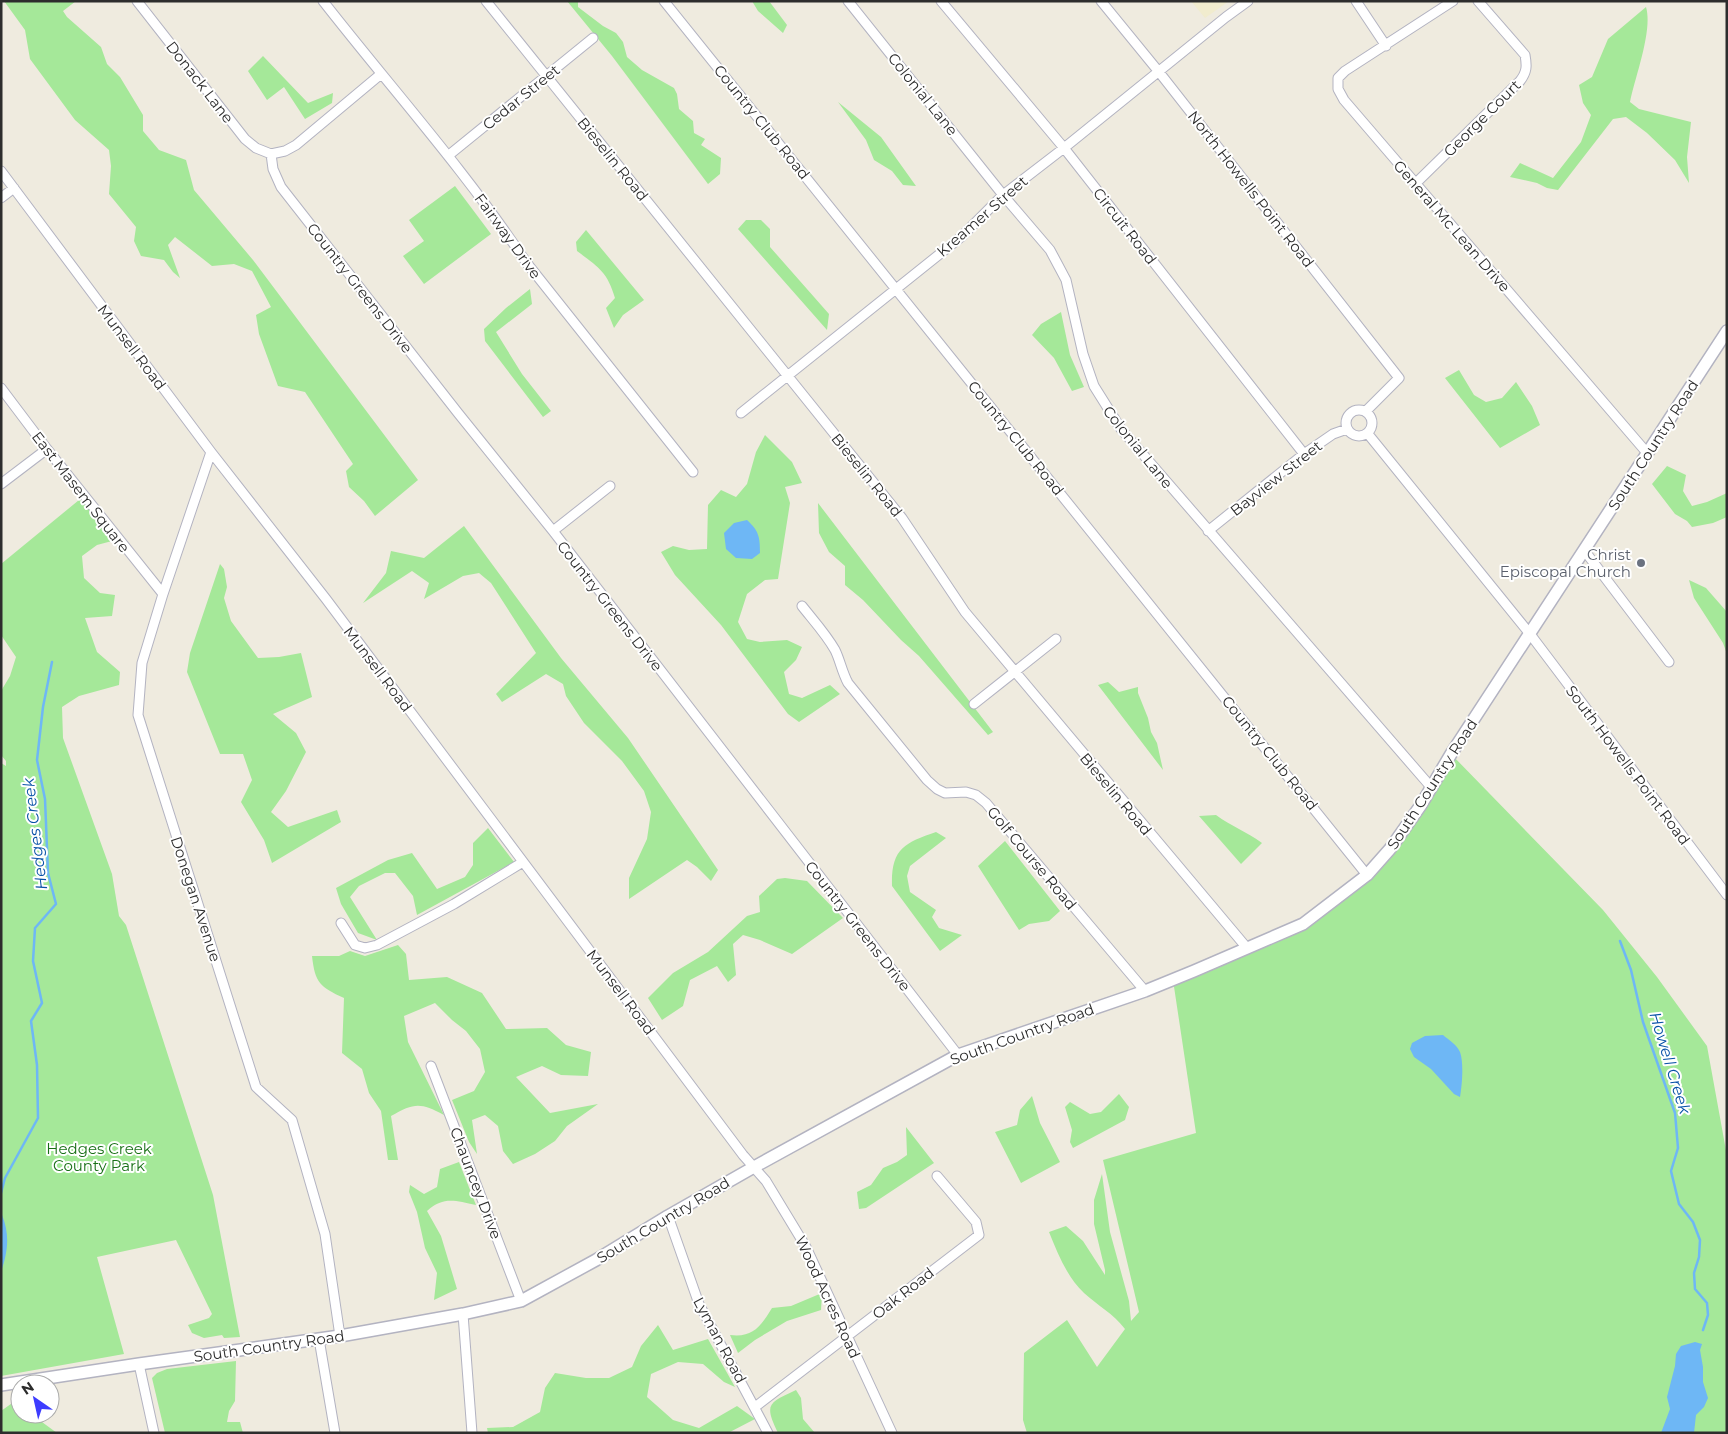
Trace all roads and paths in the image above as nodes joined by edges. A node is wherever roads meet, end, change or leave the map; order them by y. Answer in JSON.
{"nodes":[{"id":1,"x":136,"y":1,"type":"edge"},
{"id":2,"x":323,"y":1,"type":"edge"},
{"id":3,"x":486,"y":1,"type":"edge"},
{"id":4,"x":664,"y":1,"type":"edge"},
{"id":5,"x":848,"y":1,"type":"edge"},
{"id":6,"x":941,"y":1,"type":"edge"},
{"id":7,"x":1101,"y":1,"type":"edge"},
{"id":8,"x":1248,"y":1,"type":"edge"},
{"id":9,"x":1356,"y":1,"type":"edge"},
{"id":10,"x":1453,"y":1,"type":"edge"},
{"id":11,"x":1478,"y":1,"type":"edge"},
{"id":12,"x":1236,"y":5,"type":"edge"},
{"id":13,"x":593,"y":38,"type":"dead end"},
{"id":14,"x":1386,"y":46,"type":"junction"},
{"id":15,"x":1158,"y":72,"type":"junction"},
{"id":16,"x":381,"y":74,"type":"junction"},
{"id":17,"x":546,"y":76,"type":"junction"},
{"id":18,"x":1064,"y":148,"type":"junction"},
{"id":19,"x":271,"y":154,"type":"junction"},
{"id":20,"x":449,"y":155,"type":"junction"},
{"id":21,"x":1,"y":170,"type":"edge"},
{"id":22,"x":1416,"y":183,"type":"junction"},
{"id":23,"x":14,"y":188,"type":"junction"},
{"id":24,"x":1003,"y":194,"type":"junction"},
{"id":25,"x":1,"y":198,"type":"edge"},
{"id":26,"x":895,"y":289,"type":"junction"},
{"id":27,"x":1727,"y":331,"type":"edge"},
{"id":28,"x":788,"y":376,"type":"junction"},
{"id":29,"x":1,"y":388,"type":"edge"},
{"id":30,"x":1366,"y":411,"type":"junction"},
{"id":31,"x":741,"y":413,"type":"dead end"},
{"id":32,"x":1347,"y":429,"type":"junction"},
{"id":33,"x":1368,"y":434,"type":"junction"},
{"id":34,"x":47,"y":449,"type":"junction"},
{"id":35,"x":211,"y":452,"type":"junction"},
{"id":36,"x":1304,"y":454,"type":"junction"},
{"id":37,"x":1648,"y":454,"type":"junction"},
{"id":38,"x":694,"y":472,"type":"dead end"},
{"id":39,"x":1,"y":484,"type":"edge"},
{"id":40,"x":610,"y":486,"type":"dead end"},
{"id":41,"x":553,"y":531,"type":"junction"},
{"id":42,"x":1208,"y":531,"type":"junction"},
{"id":43,"x":1584,"y":550,"type":"junction"},
{"id":44,"x":163,"y":594,"type":"junction"},
{"id":45,"x":802,"y":606,"type":"dead end"},
{"id":46,"x":1530,"y":634,"type":"junction"},
{"id":47,"x":1056,"y":639,"type":"dead end"},
{"id":48,"x":1669,"y":662,"type":"dead end"},
{"id":49,"x":1014,"y":672,"type":"junction"},
{"id":50,"x":974,"y":704,"type":"dead end"},
{"id":51,"x":1431,"y":787,"type":"junction"},
{"id":52,"x":523,"y":862,"type":"junction"},
{"id":53,"x":1367,"y":875,"type":"junction"},
{"id":54,"x":1727,"y":895,"type":"edge"},
{"id":55,"x":341,"y":923,"type":"dead end"},
{"id":56,"x":1247,"y":948,"type":"junction"},
{"id":57,"x":1145,"y":991,"type":"junction"},
{"id":58,"x":958,"y":1055,"type":"junction"},
{"id":59,"x":431,"y":1066,"type":"dead end"},
{"id":60,"x":754,"y":1167,"type":"junction"},
{"id":61,"x":937,"y":1176,"type":"dead end"},
{"id":62,"x":668,"y":1216,"type":"junction"},
{"id":63,"x":521,"y":1300,"type":"junction"},
{"id":64,"x":463,"y":1314,"type":"junction"},
{"id":65,"x":340,"y":1336,"type":"junction"},
{"id":66,"x":847,"y":1336,"type":"junction"},
{"id":67,"x":319,"y":1338,"type":"junction"},
{"id":68,"x":139,"y":1364,"type":"junction"},
{"id":69,"x":1,"y":1385,"type":"edge"},
{"id":70,"x":754,"y":1406,"type":"junction"},
{"id":71,"x":154,"y":1433,"type":"edge"},
{"id":72,"x":335,"y":1433,"type":"edge"},
{"id":73,"x":472,"y":1433,"type":"edge"},
{"id":74,"x":768,"y":1433,"type":"edge"},
{"id":75,"x":892,"y":1433,"type":"edge"}],
"edges":[{"from":1,"to":19,"type":"street","name":"Donack Lane"},
{"from":2,"to":16,"type":"street","name":"Fairway Drive"},
{"from":3,"to":17,"type":"street","name":"Bieselin Road"},
{"from":4,"to":26,"type":"street","name":"Country Club Road"},
{"from":5,"to":24,"type":"street","name":"Colonial Lane"},
{"from":6,"to":18,"type":"street","name":"Circuit Road"},
{"from":7,"to":15,"type":"street","name":"North Howells Point Road"},
{"from":8,"to":12,"type":"street","name":"Kreamer Street"},
{"from":9,"to":14,"type":"street"},
{"from":10,"to":14,"type":"street"},
{"from":11,"to":22,"type":"street","name":"George Court"},
{"from":12,"to":15,"type":"street","name":"Kreamer Street"},
{"from":13,"to":17,"type":"street","name":"Cedar Street"},
{"from":14,"to":22,"type":"street","name":"General Mc Lean Drive"},
{"from":15,"to":18,"type":"street","name":"Kreamer Street"},
{"from":15,"to":30,"type":"street","name":"North Howells Point Road"},
{"from":16,"to":19,"type":"street"},
{"from":16,"to":20,"type":"street","name":"Fairway Drive"},
{"from":17,"to":20,"type":"street","name":"Cedar Street"},
{"from":17,"to":28,"type":"street","name":"Bieselin Road"},
{"from":18,"to":24,"type":"street","name":"Kreamer Street"},
{"from":18,"to":36,"type":"street","name":"Circuit Road"},
{"from":19,"to":41,"type":"street","name":"Country Greens Drive"},
{"from":20,"to":38,"type":"street","name":"Fairway Drive"},
{"from":21,"to":23,"type":"street","name":"Munsell Road"},
{"from":22,"to":37,"type":"street","name":"General Mc Lean Drive"},
{"from":23,"to":25,"type":"street"},
{"from":23,"to":35,"type":"street","name":"Munsell Road"},
{"from":24,"to":26,"type":"street","name":"Kreamer Street"},
{"from":24,"to":42,"type":"street","name":"Colonial Lane"},
{"from":26,"to":28,"type":"street","name":"Kreamer Street"},
{"from":26,"to":53,"type":"street","name":"Country Club Road"},
{"from":27,"to":37,"type":"main road","name":"South Country Road"},
{"from":28,"to":31,"type":"street","name":"Kreamer Street"},
{"from":28,"to":49,"type":"street","name":"Bieselin Road"},
{"from":29,"to":34,"type":"street","name":"East Masem Square"},
{"from":30,"to":32,"type":"street"},
{"from":30,"to":33,"type":"street"},
{"from":32,"to":33,"type":"street"},
{"from":32,"to":36,"type":"street","name":"Bayview Street"},
{"from":33,"to":46,"type":"street"},
{"from":34,"to":39,"type":"street"},
{"from":34,"to":44,"type":"street","name":"East Masem Square"},
{"from":35,"to":44,"type":"street","name":"Donegan Avenue"},
{"from":35,"to":52,"type":"street","name":"Munsell Road"},
{"from":36,"to":42,"type":"street","name":"Bayview Street"},
{"from":37,"to":43,"type":"main road","name":"South Country Road"},
{"from":40,"to":41,"type":"street"},
{"from":41,"to":58,"type":"street","name":"Country Greens Drive"},
{"from":42,"to":51,"type":"street","name":"Colonial Lane"},
{"from":43,"to":46,"type":"main road","name":"South Country Road"},
{"from":43,"to":48,"type":"street"},
{"from":44,"to":65,"type":"street","name":"Donegan Avenue"},
{"from":45,"to":57,"type":"street","name":"Golf Course Road"},
{"from":46,"to":51,"type":"main road","name":"South Country Road"},
{"from":46,"to":54,"type":"street","name":"South Howells Point Road"},
{"from":47,"to":49,"type":"street"},
{"from":49,"to":50,"type":"street"},
{"from":49,"to":56,"type":"street","name":"Bieselin Road"},
{"from":51,"to":53,"type":"main road","name":"South Country Road"},
{"from":52,"to":55,"type":"street"},
{"from":52,"to":60,"type":"street","name":"Munsell Road"},
{"from":53,"to":56,"type":"main road","name":"South Country Road"},
{"from":56,"to":57,"type":"main road","name":"South Country Road"},
{"from":57,"to":58,"type":"main road","name":"South Country Road"},
{"from":58,"to":60,"type":"main road","name":"South Country Road"},
{"from":59,"to":63,"type":"street","name":"Chauncey Drive"},
{"from":60,"to":62,"type":"main road","name":"South Country Road"},
{"from":60,"to":66,"type":"street","name":"Wood Acres Road"},
{"from":61,"to":66,"type":"street","name":"Oak Road"},
{"from":62,"to":63,"type":"main road","name":"South Country Road"},
{"from":62,"to":70,"type":"street","name":"Lyman Road"},
{"from":63,"to":64,"type":"main road","name":"South Country Road"},
{"from":64,"to":65,"type":"main road","name":"South Country Road"},
{"from":64,"to":73,"type":"street"},
{"from":65,"to":67,"type":"main road","name":"South Country Road"},
{"from":66,"to":70,"type":"street","name":"Oak Road"},
{"from":66,"to":75,"type":"street","name":"Wood Acres Road"},
{"from":67,"to":68,"type":"main road","name":"South Country Road"},
{"from":67,"to":72,"type":"street"},
{"from":68,"to":69,"type":"main road","name":"South Country Road"},
{"from":68,"to":71,"type":"street"},
{"from":70,"to":74,"type":"street","name":"Lyman Road"}]}
